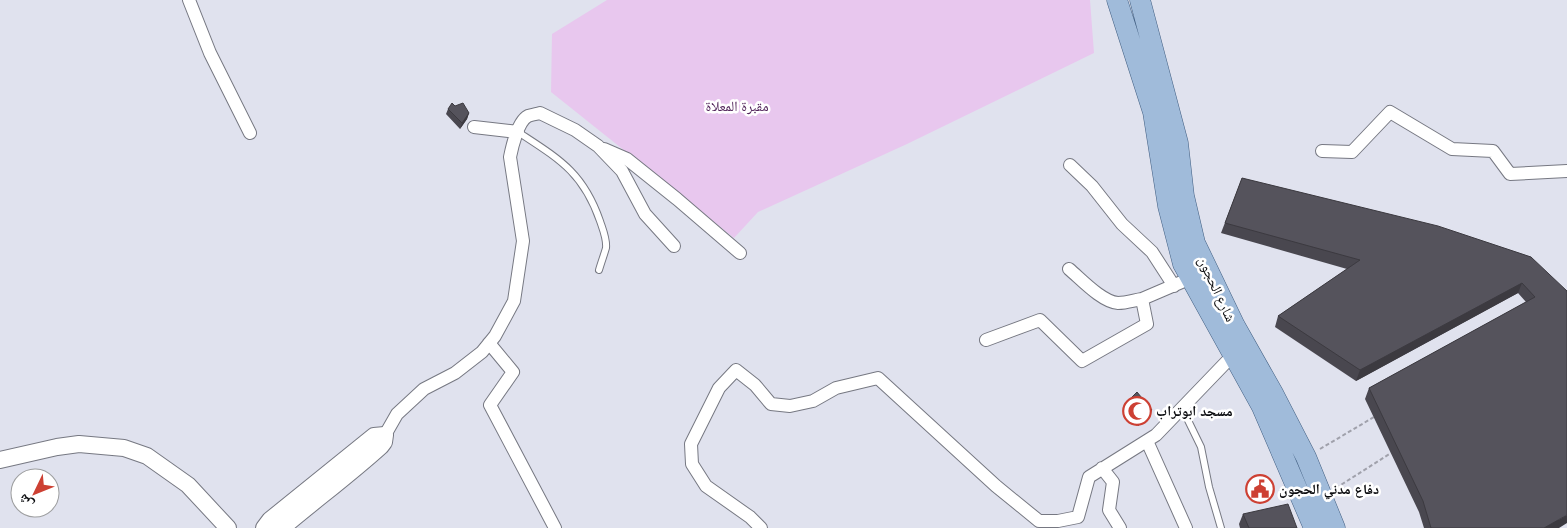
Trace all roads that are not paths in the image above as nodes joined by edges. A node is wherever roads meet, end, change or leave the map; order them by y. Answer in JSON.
{"nodes":[{"id":1,"x":190,"y":0,"type":"edge"},
{"id":2,"x":1117,"y":0,"type":"edge"},
{"id":3,"x":1120,"y":0,"type":"edge"},
{"id":4,"x":1140,"y":0,"type":"edge"},
{"id":5,"x":1149,"y":0,"type":"edge"},
{"id":6,"x":1139,"y":36,"type":"junction"},
{"id":7,"x":474,"y":127,"type":"dead end"},
{"id":8,"x":518,"y":132,"type":"junction"},
{"id":9,"x":250,"y":133,"type":"dead end"},
{"id":10,"x":598,"y":146,"type":"junction"},
{"id":11,"x":1322,"y":151,"type":"dead end"},
{"id":12,"x":1070,"y":165,"type":"dead end"},
{"id":13,"x":1567,"y":171,"type":"edge"},
{"id":14,"x":674,"y":246,"type":"dead end"},
{"id":15,"x":740,"y":253,"type":"dead end"},
{"id":16,"x":1069,"y":269,"type":"dead end"},
{"id":17,"x":598,"y":270,"type":"dead end"},
{"id":18,"x":1182,"y":282,"type":"junction"},
{"id":19,"x":1142,"y":299,"type":"junction"},
{"id":20,"x":986,"y":340,"type":"dead end"},
{"id":21,"x":489,"y":343,"type":"junction"},
{"id":22,"x":1233,"y":355,"type":"junction"},
{"id":23,"x":1182,"y":408,"type":"junction"},
{"id":24,"x":385,"y":436,"type":"junction"},
{"id":25,"x":1146,"y":441,"type":"junction"},
{"id":26,"x":0,"y":460,"type":"edge"},
{"id":27,"x":1102,"y":468,"type":"junction"},
{"id":28,"x":228,"y":528,"type":"edge"},
{"id":29,"x":264,"y":528,"type":"edge"},
{"id":30,"x":282,"y":528,"type":"edge"},
{"id":31,"x":555,"y":528,"type":"edge"},
{"id":32,"x":760,"y":528,"type":"edge"},
{"id":33,"x":1120,"y":528,"type":"edge"},
{"id":34,"x":1186,"y":528,"type":"edge"},
{"id":35,"x":1221,"y":528,"type":"edge"},
{"id":36,"x":1314,"y":528,"type":"edge"},
{"id":37,"x":1335,"y":528,"type":"edge"}],
"edges":[{"from":1,"to":9,"type":"street"},
{"from":2,"to":6,"type":"main road"},
{"from":3,"to":6,"type":"main road"},
{"from":4,"to":6,"type":"main road"},
{"from":5,"to":6,"type":"main road"},
{"from":6,"to":18,"type":"main road","name":"شارع الحجون"},
{"from":6,"to":37,"type":"main road","name":"شارع الحجون"},
{"from":7,"to":8,"type":"street"},
{"from":8,"to":10,"type":"street"},
{"from":8,"to":17,"type":"lane"},
{"from":8,"to":21,"type":"street"},
{"from":10,"to":14,"type":"street"},
{"from":10,"to":15,"type":"street"},
{"from":11,"to":13,"type":"street"},
{"from":12,"to":18,"type":"street"},
{"from":16,"to":19,"type":"street"},
{"from":18,"to":19,"type":"street"},
{"from":18,"to":22,"type":"main road","name":"شارع الحجون"},
{"from":19,"to":20,"type":"street"},
{"from":21,"to":24,"type":"street"},
{"from":21,"to":31,"type":"street"},
{"from":22,"to":23,"type":"street"},
{"from":22,"to":36,"type":"main road","name":"شارع الحجون"},
{"from":23,"to":25,"type":"street"},
{"from":23,"to":35,"type":"lane"},
{"from":24,"to":29,"type":"street"},
{"from":24,"to":30,"type":"street"},
{"from":25,"to":27,"type":"street"},
{"from":25,"to":34,"type":"street"},
{"from":26,"to":28,"type":"street"},
{"from":27,"to":32,"type":"street"},
{"from":27,"to":33,"type":"street"}]}
